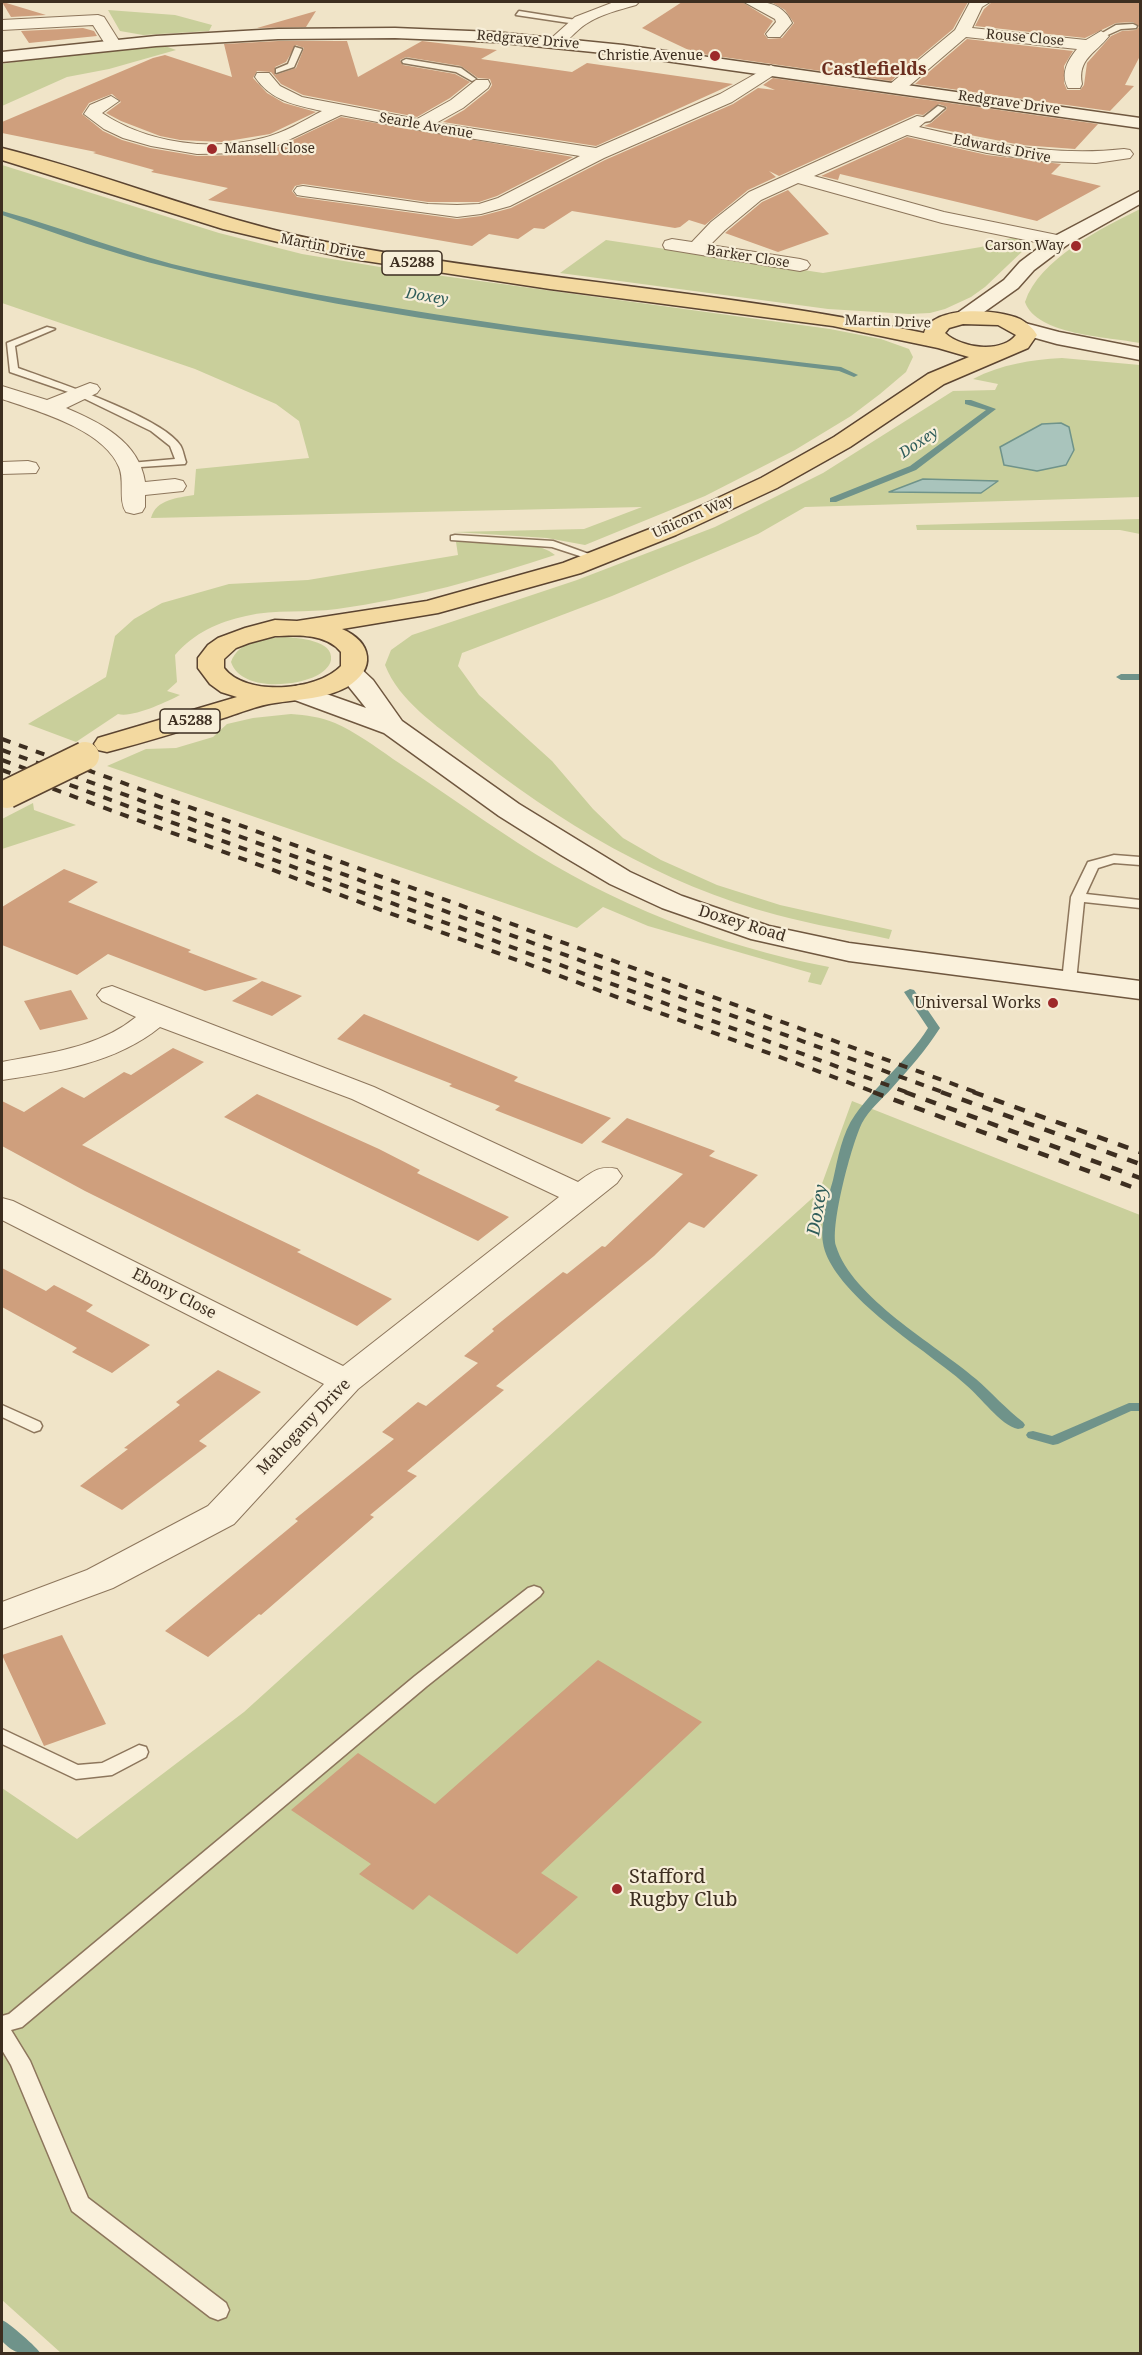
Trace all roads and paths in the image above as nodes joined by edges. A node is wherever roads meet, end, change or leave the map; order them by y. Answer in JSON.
{"nodes":[{"id":1,"x":86,"y":2,"type":"edge"},
{"id":2,"x":631,"y":2,"type":"edge"},
{"id":3,"x":752,"y":2,"type":"edge"},
{"id":4,"x":982,"y":2,"type":"edge"},
{"id":5,"x":519,"y":13,"type":"dead end"},
{"id":6,"x":98,"y":20,"type":"junction"},
{"id":7,"x":576,"y":22,"type":"junction"},
{"id":8,"x":2,"y":25,"type":"edge"},
{"id":9,"x":1132,"y":26,"type":"dead end"},
{"id":10,"x":962,"y":32,"type":"junction"},
{"id":11,"x":756,"y":37,"type":"dead end"},
{"id":12,"x":1095,"y":41,"type":"junction"},
{"id":13,"x":555,"y":42,"type":"junction"},
{"id":14,"x":112,"y":44,"type":"junction"},
{"id":15,"x":298,"y":49,"type":"dead end"},
{"id":16,"x":2,"y":57,"type":"edge"},
{"id":17,"x":406,"y":61,"type":"dead end"},
{"id":18,"x":771,"y":70,"type":"junction"},
{"id":19,"x":242,"y":74,"type":"dead end"},
{"id":20,"x":271,"y":74,"type":"junction"},
{"id":21,"x":1070,"y":81,"type":"dead end"},
{"id":22,"x":477,"y":82,"type":"junction"},
{"id":23,"x":502,"y":83,"type":"dead end"},
{"id":24,"x":896,"y":88,"type":"junction"},
{"id":25,"x":111,"y":101,"type":"dead end"},
{"id":26,"x":941,"y":108,"type":"dead end"},
{"id":27,"x":338,"y":110,"type":"junction"},
{"id":28,"x":1140,"y":121,"type":"edge"},
{"id":29,"x":418,"y":125,"type":"junction"},
{"id":30,"x":911,"y":125,"type":"junction"},
{"id":31,"x":2,"y":154,"type":"edge"},
{"id":32,"x":598,"y":154,"type":"junction"},
{"id":33,"x":1124,"y":154,"type":"dead end"},
{"id":34,"x":799,"y":178,"type":"junction"},
{"id":35,"x":303,"y":191,"type":"dead end"},
{"id":36,"x":1140,"y":197,"type":"edge"},
{"id":37,"x":1060,"y":241,"type":"junction"},
{"id":38,"x":672,"y":245,"type":"dead end"},
{"id":39,"x":696,"y":249,"type":"junction"},
{"id":40,"x":800,"y":265,"type":"dead end"},
{"id":41,"x":1011,"y":284,"type":"junction"},
{"id":42,"x":1017,"y":326,"type":"junction"},
{"id":43,"x":50,"y":329,"type":"dead end"},
{"id":44,"x":947,"y":332,"type":"junction"},
{"id":45,"x":1008,"y":350,"type":"junction"},
{"id":46,"x":1131,"y":353,"type":"edge"},
{"id":47,"x":936,"y":379,"type":"junction"},
{"id":48,"x":85,"y":391,"type":"junction"},
{"id":49,"x":2,"y":392,"type":"edge"},
{"id":50,"x":47,"y":408,"type":"junction"},
{"id":51,"x":130,"y":466,"type":"junction"},
{"id":52,"x":2,"y":468,"type":"edge"},
{"id":53,"x":28,"y":468,"type":"dead end"},
{"id":54,"x":175,"y":486,"type":"dead end"},
{"id":55,"x":455,"y":538,"type":"dead end"},
{"id":56,"x":596,"y":558,"type":"junction"},
{"id":57,"x":429,"y":608,"type":"junction"},
{"id":58,"x":298,"y":628,"type":"junction"},
{"id":59,"x":353,"y":665,"type":"junction"},
{"id":60,"x":219,"y":679,"type":"junction"},
{"id":61,"x":301,"y":693,"type":"junction"},
{"id":62,"x":272,"y":695,"type":"junction"},
{"id":63,"x":393,"y":727,"type":"junction"},
{"id":64,"x":96,"y":750,"type":"junction"},
{"id":65,"x":4,"y":796,"type":"edge"},
{"id":66,"x":1140,"y":861,"type":"edge"},
{"id":67,"x":1078,"y":897,"type":"junction"},
{"id":68,"x":1140,"y":903,"type":"edge"},
{"id":69,"x":1070,"y":981,"type":"junction"},
{"id":70,"x":1140,"y":990,"type":"edge"},
{"id":71,"x":112,"y":995,"type":"dead end"},
{"id":72,"x":156,"y":1015,"type":"junction"},
{"id":73,"x":2,"y":1071,"type":"edge"},
{"id":74,"x":2,"y":1208,"type":"edge"},
{"id":75,"x":346,"y":1381,"type":"junction"},
{"id":76,"x":2,"y":1410,"type":"edge"},
{"id":77,"x":34,"y":1426,"type":"dead end"},
{"id":78,"x":534,"y":1592,"type":"dead end"},
{"id":79,"x":2,"y":1616,"type":"edge"},
{"id":80,"x":2,"y":1736,"type":"edge"},
{"id":81,"x":139,"y":1752,"type":"dead end"},
{"id":82,"x":2,"y":2025,"type":"edge"},
{"id":83,"x":2,"y":2033,"type":"edge"},
{"id":84,"x":218,"y":2310,"type":"dead end"}],
"edges":[{"from":1,"to":6,"type":"street"},
{"from":2,"to":7,"type":"street"},
{"from":3,"to":11,"type":"street"},
{"from":4,"to":10,"type":"street"},
{"from":5,"to":7,"type":"lane"},
{"from":6,"to":8,"type":"street"},
{"from":6,"to":14,"type":"street"},
{"from":7,"to":13,"type":"street"},
{"from":9,"to":12,"type":"lane"},
{"from":10,"to":12,"type":"street","name":"Rouse Close"},
{"from":10,"to":24,"type":"street"},
{"from":12,"to":21,"type":"street","name":"Rouse Close"},
{"from":13,"to":14,"type":"street","name":"Redgrave Drive"},
{"from":13,"to":18,"type":"street","name":"Redgrave Drive"},
{"from":14,"to":16,"type":"street","name":"Redgrave Drive"},
{"from":15,"to":20,"type":"lane"},
{"from":17,"to":22,"type":"lane"},
{"from":18,"to":24,"type":"street","name":"Redgrave Drive"},
{"from":18,"to":32,"type":"street"},
{"from":19,"to":20,"type":"street"},
{"from":20,"to":27,"type":"street","name":"Searle Avenue"},
{"from":22,"to":23,"type":"street"},
{"from":22,"to":29,"type":"street"},
{"from":24,"to":28,"type":"street","name":"Redgrave Drive"},
{"from":25,"to":27,"type":"street"},
{"from":26,"to":30,"type":"lane"},
{"from":27,"to":29,"type":"street","name":"Searle Avenue"},
{"from":29,"to":32,"type":"street","name":"Searle Avenue"},
{"from":30,"to":33,"type":"street","name":"Edwards Drive"},
{"from":30,"to":34,"type":"street"},
{"from":31,"to":44,"type":"main road","name":"Martin Drive","number":"A5288"},
{"from":32,"to":35,"type":"street"},
{"from":34,"to":37,"type":"street"},
{"from":34,"to":39,"type":"street","name":"Barker Close"},
{"from":36,"to":37,"type":"street"},
{"from":37,"to":41,"type":"street"},
{"from":38,"to":39,"type":"street","name":"Barker Close"},
{"from":39,"to":40,"type":"street","name":"Barker Close"},
{"from":41,"to":42,"type":"street"},
{"from":41,"to":44,"type":"street"},
{"from":42,"to":44,"type":"main road","number":"A5288"},
{"from":42,"to":45,"type":"main road"},
{"from":42,"to":46,"type":"street"},
{"from":43,"to":48,"type":"lane"},
{"from":44,"to":45,"type":"main road","number":"A5288"},
{"from":44,"to":47,"type":"main road"},
{"from":45,"to":46,"type":"street"},
{"from":45,"to":47,"type":"main road","name":"Unicorn Way","number":"A5288"},
{"from":47,"to":56,"type":"main road","name":"Unicorn Way","number":"A5288"},
{"from":48,"to":50,"type":"street"},
{"from":48,"to":51,"type":"lane"},
{"from":49,"to":50,"type":"street"},
{"from":50,"to":51,"type":"street"},
{"from":51,"to":54,"type":"street"},
{"from":52,"to":53,"type":"street"},
{"from":55,"to":56,"type":"lane"},
{"from":56,"to":57,"type":"main road","name":"Unicorn Way","number":"A5288"},
{"from":57,"to":58,"type":"main road","name":"Unicorn Way","number":"A5288"},
{"from":57,"to":59,"type":"main road","name":"Unicorn Way","number":"A5288"},
{"from":58,"to":59,"type":"main road","number":"A5288"},
{"from":58,"to":60,"type":"main road","number":"A5288"},
{"from":59,"to":61,"type":"main road","number":"A5288"},
{"from":59,"to":63,"type":"street","name":"Doxey Road"},
{"from":60,"to":62,"type":"main road","number":"A5288"},
{"from":60,"to":64,"type":"main road","number":"A5288"},
{"from":61,"to":62,"type":"main road","number":"A5288"},
{"from":61,"to":63,"type":"street","name":"Doxey Road"},
{"from":62,"to":64,"type":"main road","number":"A5288"},
{"from":63,"to":69,"type":"street","name":"Doxey Road"},
{"from":64,"to":65,"type":"main road","number":"A5288","bridge":true},
{"from":66,"to":67,"type":"lane"},
{"from":67,"to":68,"type":"lane"},
{"from":67,"to":69,"type":"lane"},
{"from":69,"to":70,"type":"street","name":"Doxey Road"},
{"from":71,"to":72,"type":"street","name":"Mahogany Drive"},
{"from":72,"to":73,"type":"street"},
{"from":72,"to":75,"type":"street","name":"Mahogany Drive"},
{"from":74,"to":75,"type":"street","name":"Ebony Close"},
{"from":75,"to":79,"type":"street","name":"Mahogany Drive"},
{"from":76,"to":77,"type":"lane"},
{"from":78,"to":82,"type":"lane"},
{"from":80,"to":81,"type":"lane"},
{"from":83,"to":84,"type":"lane"}]}
